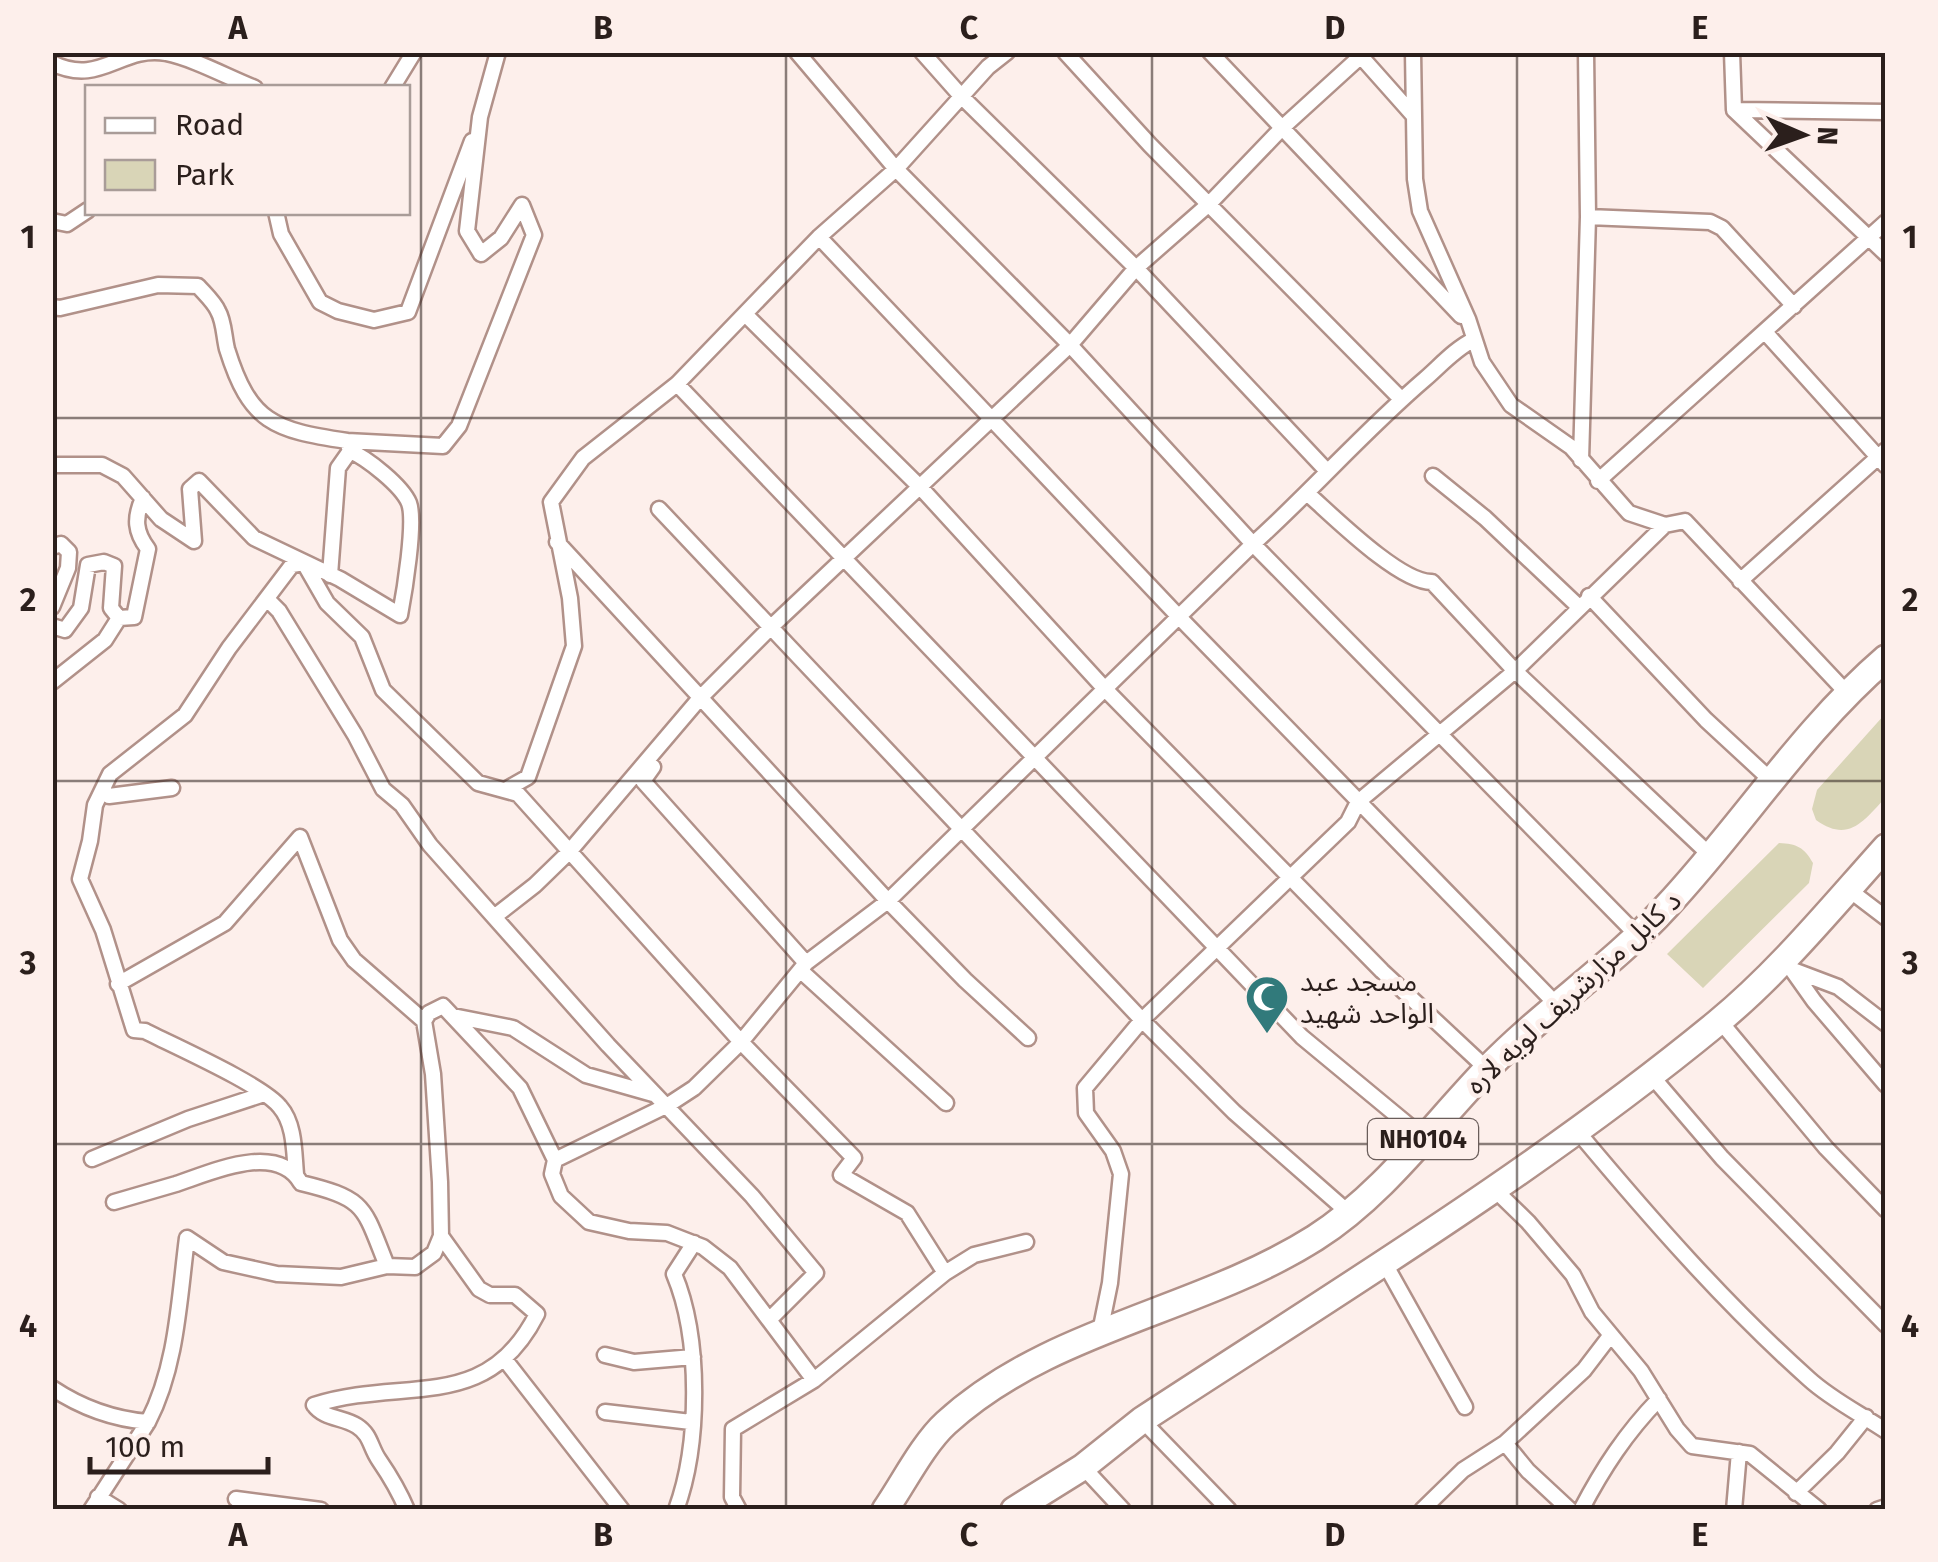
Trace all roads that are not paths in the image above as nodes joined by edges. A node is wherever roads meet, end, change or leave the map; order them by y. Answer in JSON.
{"nodes":[{"id":1,"x":414,"y":52,"type":"edge"},
{"id":2,"x":498,"y":52,"type":"edge"},
{"id":3,"x":797,"y":52,"type":"edge"},
{"id":4,"x":922,"y":52,"type":"edge"},
{"id":5,"x":1006,"y":52,"type":"edge"},
{"id":6,"x":1065,"y":52,"type":"edge"},
{"id":7,"x":1210,"y":52,"type":"edge"},
{"id":8,"x":1413,"y":52,"type":"edge"},
{"id":9,"x":1586,"y":52,"type":"edge"},
{"id":10,"x":1732,"y":52,"type":"edge"},
{"id":11,"x":1359,"y":54,"type":"edge"},
{"id":12,"x":52,"y":62,"type":"edge"},
{"id":13,"x":247,"y":85,"type":"edge"},
{"id":14,"x":394,"y":85,"type":"edge"},
{"id":15,"x":961,"y":96,"type":"junction"},
{"id":16,"x":1734,"y":110,"type":"junction"},
{"id":17,"x":1886,"y":112,"type":"edge"},
{"id":18,"x":1413,"y":116,"type":"junction"},
{"id":19,"x":480,"y":117,"type":"junction"},
{"id":20,"x":1283,"y":127,"type":"junction"},
{"id":21,"x":896,"y":169,"type":"junction"},
{"id":22,"x":1208,"y":204,"type":"junction"},
{"id":23,"x":85,"y":212,"type":"edge"},
{"id":24,"x":277,"y":215,"type":"edge"},
{"id":25,"x":1588,"y":217,"type":"junction"},
{"id":26,"x":52,"y":221,"type":"edge"},
{"id":27,"x":1886,"y":222,"type":"edge"},
{"id":28,"x":818,"y":237,"type":"junction"},
{"id":29,"x":1870,"y":237,"type":"junction"},
{"id":30,"x":1886,"y":254,"type":"edge"},
{"id":31,"x":1136,"y":268,"type":"junction"},
{"id":32,"x":1794,"y":306,"type":"junction"},
{"id":33,"x":52,"y":307,"type":"edge"},
{"id":34,"x":745,"y":314,"type":"junction"},
{"id":35,"x":1468,"y":319,"type":"junction"},
{"id":36,"x":1765,"y":332,"type":"junction"},
{"id":37,"x":1473,"y":340,"type":"junction"},
{"id":38,"x":1070,"y":345,"type":"junction"},
{"id":39,"x":677,"y":384,"type":"junction"},
{"id":40,"x":1400,"y":399,"type":"junction"},
{"id":41,"x":991,"y":417,"type":"junction"},
{"id":42,"x":348,"y":446,"type":"junction"},
{"id":43,"x":1883,"y":458,"type":"edge"},
{"id":44,"x":1580,"y":460,"type":"junction"},
{"id":45,"x":52,"y":465,"type":"edge"},
{"id":46,"x":1326,"y":470,"type":"junction"},
{"id":47,"x":1434,"y":476,"type":"dead end"},
{"id":48,"x":1598,"y":482,"type":"junction"},
{"id":49,"x":920,"y":488,"type":"junction"},
{"id":50,"x":1308,"y":494,"type":"junction"},
{"id":51,"x":144,"y":498,"type":"junction"},
{"id":52,"x":658,"y":509,"type":"dead end"},
{"id":53,"x":1665,"y":525,"type":"junction"},
{"id":54,"x":556,"y":541,"type":"junction"},
{"id":55,"x":1252,"y":544,"type":"junction"},
{"id":56,"x":52,"y":548,"type":"edge"},
{"id":57,"x":846,"y":558,"type":"junction"},
{"id":58,"x":304,"y":563,"type":"junction"},
{"id":59,"x":330,"y":574,"type":"junction"},
{"id":60,"x":1740,"y":581,"type":"junction"},
{"id":61,"x":267,"y":599,"type":"junction"},
{"id":62,"x":1584,"y":602,"type":"junction"},
{"id":63,"x":52,"y":607,"type":"edge"},
{"id":64,"x":119,"y":618,"type":"junction"},
{"id":65,"x":1180,"y":618,"type":"junction"},
{"id":66,"x":52,"y":626,"type":"edge"},
{"id":67,"x":770,"y":627,"type":"junction"},
{"id":68,"x":1886,"y":658,"type":"edge"},
{"id":69,"x":1515,"y":672,"type":"junction"},
{"id":70,"x":52,"y":682,"type":"edge"},
{"id":71,"x":1106,"y":689,"type":"junction"},
{"id":72,"x":1846,"y":692,"type":"junction"},
{"id":73,"x":700,"y":698,"type":"junction"},
{"id":74,"x":1440,"y":736,"type":"junction"},
{"id":75,"x":665,"y":740,"type":"junction"},
{"id":76,"x":1035,"y":758,"type":"junction"},
{"id":77,"x":1773,"y":782,"type":"junction"},
{"id":78,"x":172,"y":788,"type":"dead end"},
{"id":79,"x":506,"y":789,"type":"junction"},
{"id":80,"x":103,"y":792,"type":"junction"},
{"id":81,"x":1358,"y":802,"type":"junction"},
{"id":82,"x":962,"y":827,"type":"junction"},
{"id":83,"x":1886,"y":848,"type":"edge"},
{"id":84,"x":569,"y":852,"type":"junction"},
{"id":85,"x":1711,"y":856,"type":"junction"},
{"id":86,"x":1289,"y":876,"type":"junction"},
{"id":87,"x":1848,"y":889,"type":"junction"},
{"id":88,"x":888,"y":901,"type":"junction"},
{"id":89,"x":494,"y":917,"type":"junction"},
{"id":90,"x":1886,"y":918,"type":"edge"},
{"id":91,"x":1638,"y":936,"type":"junction"},
{"id":92,"x":1215,"y":948,"type":"junction"},
{"id":93,"x":1786,"y":966,"type":"junction"},
{"id":94,"x":804,"y":967,"type":"junction"},
{"id":95,"x":118,"y":984,"type":"junction"},
{"id":96,"x":1556,"y":1004,"type":"junction"},
{"id":97,"x":452,"y":1016,"type":"junction"},
{"id":98,"x":424,"y":1020,"type":"junction"},
{"id":99,"x":1142,"y":1020,"type":"junction"},
{"id":100,"x":1720,"y":1021,"type":"junction"},
{"id":101,"x":1886,"y":1024,"type":"edge"},
{"id":102,"x":1028,"y":1038,"type":"dead end"},
{"id":103,"x":741,"y":1042,"type":"junction"},
{"id":104,"x":1487,"y":1069,"type":"junction"},
{"id":105,"x":1650,"y":1074,"type":"junction"},
{"id":106,"x":1886,"y":1084,"type":"edge"},
{"id":107,"x":264,"y":1094,"type":"junction"},
{"id":108,"x":655,"y":1095,"type":"junction"},
{"id":109,"x":946,"y":1103,"type":"dead end"},
{"id":110,"x":668,"y":1105,"type":"junction"},
{"id":111,"x":1578,"y":1132,"type":"junction"},
{"id":112,"x":1424,"y":1138,"type":"junction"},
{"id":113,"x":92,"y":1159,"type":"dead end"},
{"id":114,"x":556,"y":1160,"type":"junction"},
{"id":115,"x":296,"y":1174,"type":"junction"},
{"id":116,"x":1493,"y":1188,"type":"junction"},
{"id":117,"x":114,"y":1202,"type":"dead end"},
{"id":118,"x":1886,"y":1210,"type":"edge"},
{"id":119,"x":1350,"y":1213,"type":"junction"},
{"id":120,"x":440,"y":1236,"type":"junction"},
{"id":121,"x":1026,"y":1242,"type":"dead end"},
{"id":122,"x":694,"y":1243,"type":"junction"},
{"id":123,"x":1384,"y":1262,"type":"junction"},
{"id":124,"x":387,"y":1266,"type":"junction"},
{"id":125,"x":945,"y":1273,"type":"junction"},
{"id":126,"x":769,"y":1320,"type":"junction"},
{"id":127,"x":1886,"y":1325,"type":"edge"},
{"id":128,"x":1100,"y":1332,"type":"junction"},
{"id":129,"x":1610,"y":1336,"type":"junction"},
{"id":130,"x":606,"y":1355,"type":"dead end"},
{"id":131,"x":693,"y":1357,"type":"junction"},
{"id":132,"x":506,"y":1361,"type":"junction"},
{"id":133,"x":814,"y":1380,"type":"junction"},
{"id":134,"x":52,"y":1388,"type":"edge"},
{"id":135,"x":1658,"y":1400,"type":"junction"},
{"id":136,"x":1465,"y":1407,"type":"dead end"},
{"id":137,"x":605,"y":1412,"type":"dead end"},
{"id":138,"x":1866,"y":1418,"type":"junction"},
{"id":139,"x":1142,"y":1420,"type":"junction"},
{"id":140,"x":148,"y":1422,"type":"junction"},
{"id":141,"x":691,"y":1422,"type":"junction"},
{"id":142,"x":1886,"y":1432,"type":"edge"},
{"id":143,"x":1505,"y":1443,"type":"junction"},
{"id":144,"x":1740,"y":1452,"type":"junction"},
{"id":145,"x":1083,"y":1467,"type":"junction"},
{"id":146,"x":1796,"y":1493,"type":"junction"},
{"id":147,"x":236,"y":1499,"type":"dead end"},
{"id":148,"x":95,"y":1503,"type":"edge"},
{"id":149,"x":1886,"y":1507,"type":"edge"},
{"id":150,"x":119,"y":1510,"type":"edge"},
{"id":151,"x":322,"y":1510,"type":"edge"},
{"id":152,"x":408,"y":1510,"type":"edge"},
{"id":153,"x":622,"y":1510,"type":"edge"},
{"id":154,"x":676,"y":1510,"type":"edge"},
{"id":155,"x":738,"y":1510,"type":"edge"},
{"id":156,"x":885,"y":1510,"type":"edge"},
{"id":157,"x":1014,"y":1510,"type":"edge"},
{"id":158,"x":1124,"y":1510,"type":"edge"},
{"id":159,"x":1229,"y":1510,"type":"edge"},
{"id":160,"x":1422,"y":1510,"type":"edge"},
{"id":161,"x":1570,"y":1510,"type":"edge"},
{"id":162,"x":1581,"y":1510,"type":"edge"},
{"id":163,"x":1734,"y":1510,"type":"edge"},
{"id":164,"x":1819,"y":1510,"type":"edge"},
{"id":165,"x":1877,"y":1510,"type":"edge"}],
"edges":[{"from":1,"to":14,"type":"street"},
{"from":2,"to":19,"type":"street"},
{"from":3,"to":21,"type":"street"},
{"from":4,"to":15,"type":"street"},
{"from":5,"to":15,"type":"street"},
{"from":6,"to":22,"type":"street"},
{"from":7,"to":20,"type":"street"},
{"from":8,"to":18,"type":"street"},
{"from":9,"to":25,"type":"street"},
{"from":10,"to":16,"type":"street"},
{"from":11,"to":18,"type":"street"},
{"from":11,"to":20,"type":"street"},
{"from":12,"to":13,"type":"street"},
{"from":15,"to":21,"type":"street"},
{"from":15,"to":31,"type":"street"},
{"from":16,"to":17,"type":"street"},
{"from":16,"to":29,"type":"street"},
{"from":18,"to":35,"type":"street"},
{"from":19,"to":24,"type":"street"},
{"from":19,"to":42,"type":"street"},
{"from":20,"to":22,"type":"street"},
{"from":20,"to":35,"type":"street"},
{"from":21,"to":28,"type":"street"},
{"from":21,"to":38,"type":"street"},
{"from":22,"to":31,"type":"street"},
{"from":22,"to":40,"type":"street"},
{"from":23,"to":26,"type":"street"},
{"from":25,"to":32,"type":"street"},
{"from":25,"to":44,"type":"street"},
{"from":27,"to":29,"type":"street"},
{"from":28,"to":34,"type":"street"},
{"from":28,"to":41,"type":"street"},
{"from":29,"to":30,"type":"street"},
{"from":29,"to":32,"type":"street"},
{"from":31,"to":38,"type":"street"},
{"from":31,"to":46,"type":"street"},
{"from":32,"to":36,"type":"street"},
{"from":33,"to":42,"type":"street"},
{"from":34,"to":39,"type":"street"},
{"from":34,"to":49,"type":"street"},
{"from":35,"to":37,"type":"street"},
{"from":36,"to":43,"type":"street"},
{"from":36,"to":48,"type":"street"},
{"from":37,"to":40,"type":"street"},
{"from":37,"to":44,"type":"street"},
{"from":38,"to":41,"type":"street"},
{"from":38,"to":55,"type":"street"},
{"from":39,"to":54,"type":"street"},
{"from":39,"to":57,"type":"street"},
{"from":40,"to":46,"type":"street"},
{"from":41,"to":49,"type":"street"},
{"from":41,"to":65,"type":"street"},
{"from":42,"to":59,"type":"street"},
{"from":42,"to":59,"type":"street"},
{"from":43,"to":60,"type":"street"},
{"from":44,"to":48,"type":"street"},
{"from":45,"to":51,"type":"street"},
{"from":46,"to":50,"type":"street"},
{"from":47,"to":62,"type":"street"},
{"from":48,"to":53,"type":"street"},
{"from":49,"to":57,"type":"street"},
{"from":49,"to":71,"type":"street"},
{"from":50,"to":55,"type":"street"},
{"from":50,"to":69,"type":"street"},
{"from":51,"to":58,"type":"street"},
{"from":51,"to":64,"type":"street"},
{"from":52,"to":67,"type":"street"},
{"from":53,"to":60,"type":"street"},
{"from":53,"to":62,"type":"street"},
{"from":54,"to":73,"type":"street"},
{"from":54,"to":79,"type":"street"},
{"from":55,"to":65,"type":"street"},
{"from":55,"to":74,"type":"street"},
{"from":56,"to":63,"type":"street"},
{"from":57,"to":67,"type":"street"},
{"from":57,"to":76,"type":"street"},
{"from":58,"to":59,"type":"street"},
{"from":58,"to":61,"type":"street"},
{"from":58,"to":79,"type":"street"},
{"from":60,"to":72,"type":"street"},
{"from":61,"to":80,"type":"street"},
{"from":61,"to":89,"type":"street"},
{"from":62,"to":69,"type":"street"},
{"from":62,"to":77,"type":"street"},
{"from":64,"to":66,"type":"street"},
{"from":64,"to":70,"type":"street"},
{"from":65,"to":71,"type":"street"},
{"from":65,"to":81,"type":"street"},
{"from":67,"to":73,"type":"street"},
{"from":67,"to":82,"type":"street"},
{"from":68,"to":72,"type":"highway","name":"د کابل مزارشریف لویه لاره","number":"NH0104"},
{"from":69,"to":74,"type":"street"},
{"from":69,"to":85,"type":"street"},
{"from":71,"to":76,"type":"street"},
{"from":71,"to":86,"type":"street"},
{"from":72,"to":77,"type":"highway","name":"د کابل مزارشریف لویه لاره","number":"NH0104"},
{"from":73,"to":75,"type":"street"},
{"from":73,"to":88,"type":"street"},
{"from":74,"to":81,"type":"street"},
{"from":74,"to":91,"type":"street"},
{"from":75,"to":84,"type":"street"},
{"from":75,"to":94,"type":"street"},
{"from":76,"to":82,"type":"street"},
{"from":76,"to":92,"type":"street"},
{"from":77,"to":85,"type":"highway","name":"د کابل مزارشریف لویه لاره","number":"NH0104"},
{"from":78,"to":80,"type":"street"},
{"from":79,"to":84,"type":"street"},
{"from":80,"to":95,"type":"street"},
{"from":81,"to":86,"type":"street"},
{"from":81,"to":96,"type":"street"},
{"from":82,"to":88,"type":"street"},
{"from":82,"to":99,"type":"street"},
{"from":83,"to":87,"type":"highway","number":"NH0104"},
{"from":84,"to":89,"type":"street"},
{"from":84,"to":103,"type":"street"},
{"from":85,"to":91,"type":"highway","name":"د کابل مزارشریف لویه لاره","number":"NH0104"},
{"from":86,"to":92,"type":"street"},
{"from":86,"to":104,"type":"street"},
{"from":87,"to":90,"type":"street"},
{"from":87,"to":93,"type":"highway","number":"NH0104"},
{"from":88,"to":94,"type":"street"},
{"from":88,"to":102,"type":"street"},
{"from":89,"to":108,"type":"street"},
{"from":91,"to":96,"type":"highway","name":"د کابل مزارشریف لویه لاره","number":"NH0104"},
{"from":92,"to":99,"type":"street"},
{"from":92,"to":112,"type":"street"},
{"from":93,"to":100,"type":"highway","number":"NH0104"},
{"from":93,"to":101,"type":"street"},
{"from":93,"to":106,"type":"street"},
{"from":94,"to":103,"type":"street"},
{"from":94,"to":109,"type":"street"},
{"from":95,"to":98,"type":"street"},
{"from":95,"to":107,"type":"street"},
{"from":96,"to":104,"type":"highway","name":"د کابل مزارشریف لویه لاره","number":"NH0104"},
{"from":97,"to":98,"type":"street"},
{"from":97,"to":108,"type":"street"},
{"from":97,"to":114,"type":"street"},
{"from":98,"to":120,"type":"street"},
{"from":99,"to":119,"type":"street"},
{"from":99,"to":128,"type":"street"},
{"from":100,"to":105,"type":"highway","number":"NH0104"},
{"from":100,"to":118,"type":"street"},
{"from":103,"to":110,"type":"street"},
{"from":103,"to":125,"type":"street"},
{"from":104,"to":112,"type":"highway","name":"د کابل مزارشریف لویه لاره","number":"NH0104"},
{"from":105,"to":111,"type":"highway","number":"NH0104"},
{"from":105,"to":127,"type":"street"},
{"from":107,"to":113,"type":"street"},
{"from":107,"to":115,"type":"street"},
{"from":108,"to":110,"type":"street"},
{"from":110,"to":114,"type":"street"},
{"from":110,"to":126,"type":"street"},
{"from":111,"to":116,"type":"highway","number":"NH0104"},
{"from":111,"to":138,"type":"street"},
{"from":112,"to":119,"type":"highway","name":"د کابل مزارشریف لویه لاره","number":"NH0104"},
{"from":114,"to":122,"type":"street"},
{"from":115,"to":117,"type":"street"},
{"from":115,"to":124,"type":"street"},
{"from":116,"to":123,"type":"highway","number":"NH0104"},
{"from":116,"to":129,"type":"street"},
{"from":119,"to":128,"type":"highway","name":"د کابل مزارشریف لویه لاره","number":"NH0104"},
{"from":120,"to":124,"type":"street"},
{"from":120,"to":132,"type":"street"},
{"from":121,"to":125,"type":"street"},
{"from":122,"to":126,"type":"street"},
{"from":122,"to":131,"type":"street"},
{"from":123,"to":136,"type":"street"},
{"from":123,"to":139,"type":"highway","number":"NH0104"},
{"from":124,"to":140,"type":"street"},
{"from":125,"to":133,"type":"street"},
{"from":126,"to":133,"type":"street"},
{"from":128,"to":156,"type":"highway","name":"د کابل مزارشریف لویه لاره","number":"NH0104"},
{"from":129,"to":135,"type":"street"},
{"from":129,"to":143,"type":"street"},
{"from":130,"to":131,"type":"street"},
{"from":131,"to":141,"type":"street"},
{"from":132,"to":152,"type":"street"},
{"from":132,"to":153,"type":"street"},
{"from":133,"to":155,"type":"street"},
{"from":134,"to":140,"type":"street"},
{"from":135,"to":144,"type":"street"},
{"from":135,"to":162,"type":"street"},
{"from":137,"to":141,"type":"street"},
{"from":138,"to":142,"type":"street"},
{"from":138,"to":146,"type":"street"},
{"from":139,"to":145,"type":"highway","number":"NH0104"},
{"from":139,"to":159,"type":"street"},
{"from":140,"to":148,"type":"street"},
{"from":141,"to":154,"type":"street"},
{"from":143,"to":160,"type":"street"},
{"from":143,"to":161,"type":"street"},
{"from":144,"to":146,"type":"street"},
{"from":144,"to":163,"type":"street"},
{"from":145,"to":157,"type":"highway","number":"NH0104"},
{"from":145,"to":158,"type":"street"},
{"from":146,"to":164,"type":"street"},
{"from":147,"to":151,"type":"street"},
{"from":148,"to":150,"type":"street"},
{"from":149,"to":165,"type":"street"}]}
